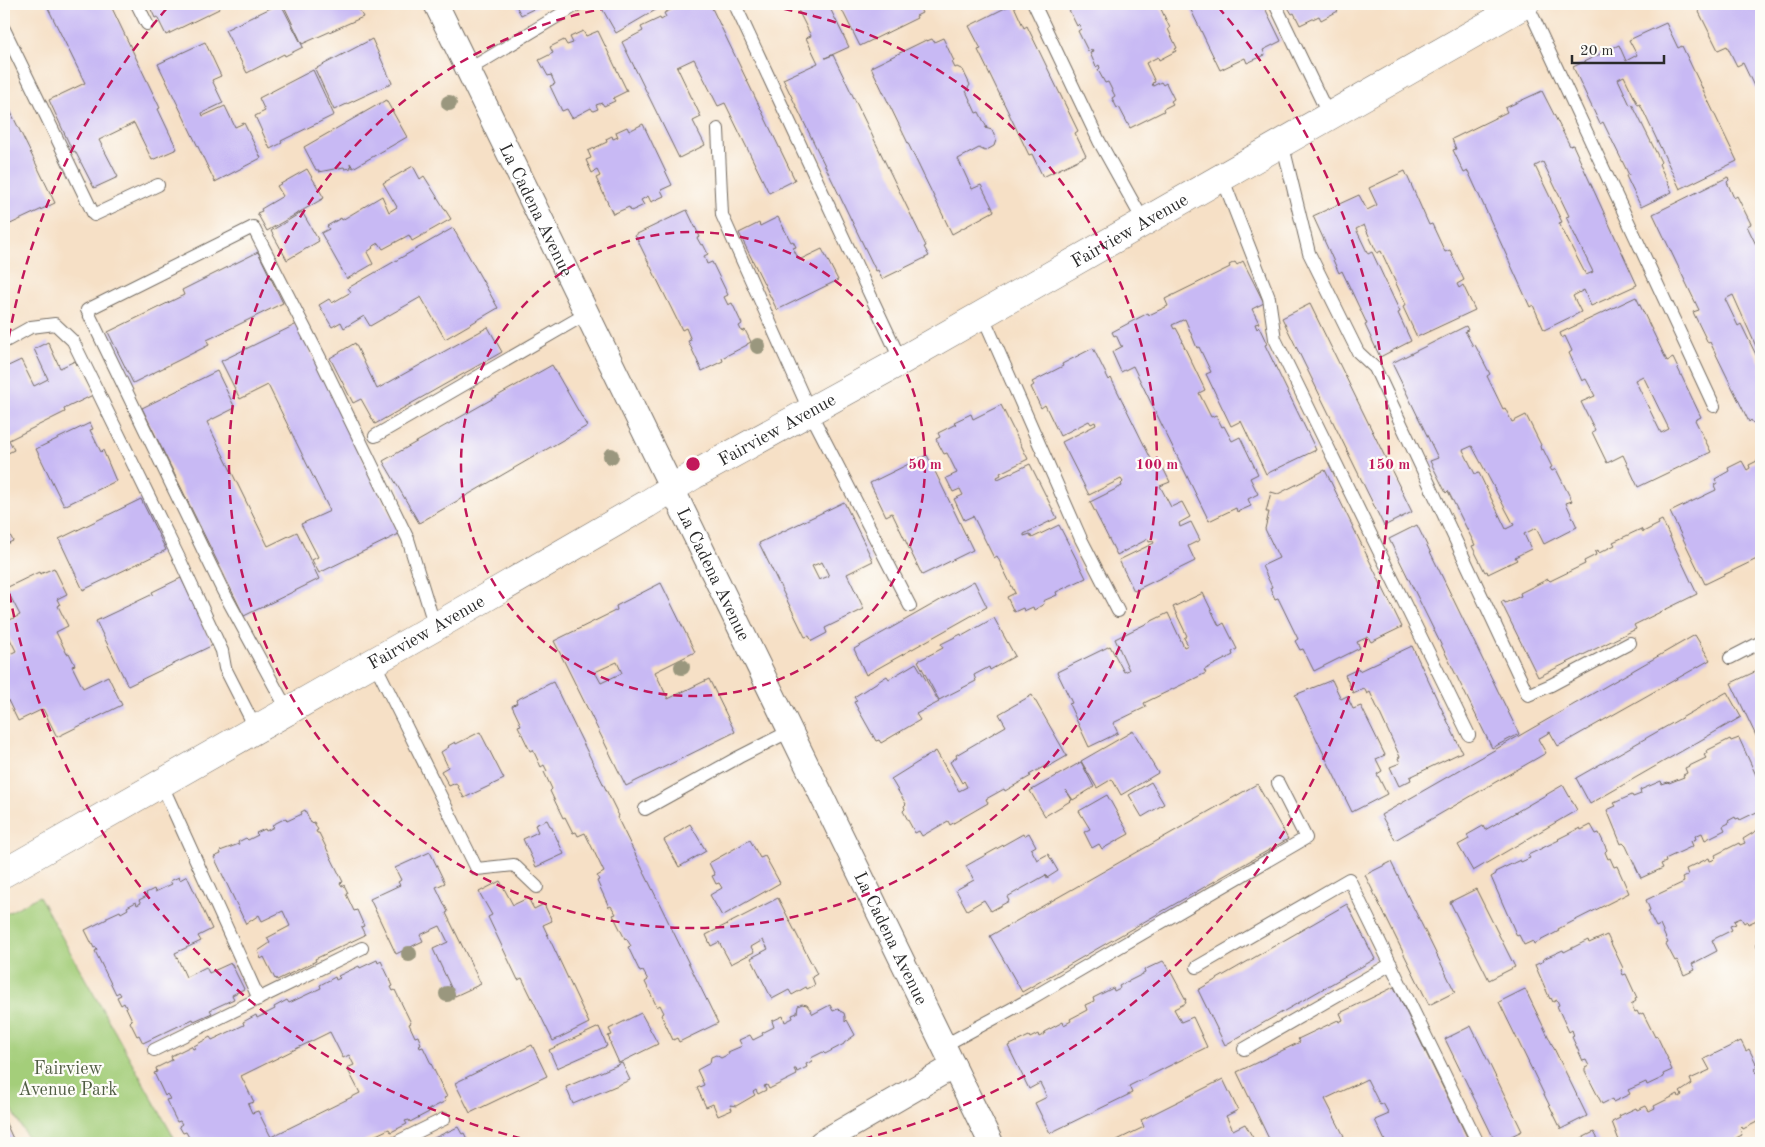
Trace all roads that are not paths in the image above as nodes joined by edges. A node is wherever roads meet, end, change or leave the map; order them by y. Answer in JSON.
{"nodes":[{"id":1,"x":137,"y":4,"type":"edge"},
{"id":2,"x":436,"y":4,"type":"edge"},
{"id":3,"x":578,"y":4,"type":"edge"},
{"id":4,"x":1034,"y":4,"type":"edge"},
{"id":5,"x":1275,"y":4,"type":"edge"},
{"id":6,"x":1526,"y":4,"type":"edge"},
{"id":7,"x":736,"y":7,"type":"dead end"},
{"id":8,"x":1494,"y":12,"type":"edge"},
{"id":9,"x":147,"y":24,"type":"dead end"},
{"id":10,"x":4,"y":28,"type":"edge"},
{"id":11,"x":468,"y":70,"type":"junction"},
{"id":12,"x":1329,"y":116,"type":"junction"},
{"id":13,"x":718,"y":129,"type":"dead end"},
{"id":14,"x":1282,"y":142,"type":"junction"},
{"id":15,"x":1222,"y":177,"type":"junction"},
{"id":16,"x":158,"y":186,"type":"dead end"},
{"id":17,"x":1144,"y":222,"type":"junction"},
{"id":18,"x":586,"y":314,"type":"junction"},
{"id":19,"x":982,"y":314,"type":"junction"},
{"id":20,"x":4,"y":342,"type":"edge"},
{"id":21,"x":901,"y":361,"type":"junction"},
{"id":22,"x":1714,"y":406,"type":"dead end"},
{"id":23,"x":810,"y":412,"type":"junction"},
{"id":24,"x":375,"y":436,"type":"dead end"},
{"id":25,"x":672,"y":488,"type":"junction"},
{"id":26,"x":910,"y":606,"type":"dead end"},
{"id":27,"x":1118,"y":611,"type":"dead end"},
{"id":28,"x":435,"y":626,"type":"junction"},
{"id":29,"x":1630,"y":642,"type":"dead end"},
{"id":30,"x":1761,"y":642,"type":"edge"},
{"id":31,"x":1730,"y":658,"type":"dead end"},
{"id":32,"x":374,"y":662,"type":"junction"},
{"id":33,"x":288,"y":710,"type":"junction"},
{"id":34,"x":256,"y":729,"type":"junction"},
{"id":35,"x":790,"y":731,"type":"junction"},
{"id":36,"x":1469,"y":735,"type":"dead end"},
{"id":37,"x":161,"y":783,"type":"junction"},
{"id":38,"x":1278,"y":783,"type":"dead end"},
{"id":39,"x":645,"y":809,"type":"dead end"},
{"id":40,"x":4,"y":873,"type":"edge"},
{"id":41,"x":537,"y":887,"type":"dead end"},
{"id":42,"x":362,"y":948,"type":"dead end"},
{"id":43,"x":1391,"y":964,"type":"junction"},
{"id":44,"x":1197,"y":967,"type":"dead end"},
{"id":45,"x":259,"y":999,"type":"junction"},
{"id":46,"x":1244,"y":1049,"type":"dead end"},
{"id":47,"x":154,"y":1050,"type":"dead end"},
{"id":48,"x":949,"y":1056,"type":"junction"},
{"id":49,"x":444,"y":1119,"type":"dead end"},
{"id":50,"x":395,"y":1143,"type":"edge"},
{"id":51,"x":821,"y":1143,"type":"edge"},
{"id":52,"x":991,"y":1143,"type":"edge"},
{"id":53,"x":1478,"y":1143,"type":"edge"}],
"edges":[{"from":1,"to":9,"type":"lane"},
{"from":2,"to":11,"type":"street","name":"La Cadena Avenue"},
{"from":3,"to":11,"type":"lane"},
{"from":4,"to":17,"type":"lane"},
{"from":5,"to":12,"type":"lane"},
{"from":6,"to":8,"type":"street","name":"Fairview Avenue"},
{"from":6,"to":22,"type":"lane"},
{"from":7,"to":21,"type":"lane"},
{"from":8,"to":12,"type":"street","name":"Fairview Avenue"},
{"from":10,"to":16,"type":"lane"},
{"from":11,"to":18,"type":"street","name":"La Cadena Avenue"},
{"from":12,"to":14,"type":"street","name":"Fairview Avenue"},
{"from":13,"to":23,"type":"lane"},
{"from":14,"to":15,"type":"street","name":"Fairview Avenue"},
{"from":14,"to":29,"type":"lane"},
{"from":15,"to":17,"type":"street","name":"Fairview Avenue"},
{"from":15,"to":36,"type":"lane"},
{"from":17,"to":19,"type":"street","name":"Fairview Avenue"},
{"from":18,"to":24,"type":"lane"},
{"from":18,"to":25,"type":"street","name":"La Cadena Avenue"},
{"from":19,"to":21,"type":"street","name":"Fairview Avenue"},
{"from":19,"to":27,"type":"lane"},
{"from":20,"to":34,"type":"lane"},
{"from":21,"to":23,"type":"street","name":"Fairview Avenue"},
{"from":23,"to":25,"type":"street","name":"Fairview Avenue"},
{"from":23,"to":26,"type":"lane"},
{"from":25,"to":28,"type":"street","name":"Fairview Avenue"},
{"from":25,"to":35,"type":"street","name":"La Cadena Avenue"},
{"from":28,"to":32,"type":"street","name":"Fairview Avenue"},
{"from":28,"to":33,"type":"lane"},
{"from":30,"to":31,"type":"lane"},
{"from":32,"to":33,"type":"street","name":"Fairview Avenue"},
{"from":32,"to":41,"type":"lane"},
{"from":33,"to":34,"type":"street","name":"Fairview Avenue"},
{"from":34,"to":37,"type":"street","name":"Fairview Avenue"},
{"from":35,"to":39,"type":"lane"},
{"from":35,"to":48,"type":"street","name":"La Cadena Avenue"},
{"from":37,"to":40,"type":"street","name":"Fairview Avenue"},
{"from":37,"to":45,"type":"lane"},
{"from":38,"to":48,"type":"lane"},
{"from":42,"to":45,"type":"lane"},
{"from":43,"to":44,"type":"lane"},
{"from":43,"to":46,"type":"lane"},
{"from":43,"to":53,"type":"lane"},
{"from":45,"to":47,"type":"lane"},
{"from":48,"to":51,"type":"street"},
{"from":48,"to":52,"type":"street","name":"La Cadena Avenue"},
{"from":49,"to":50,"type":"lane"}]}
